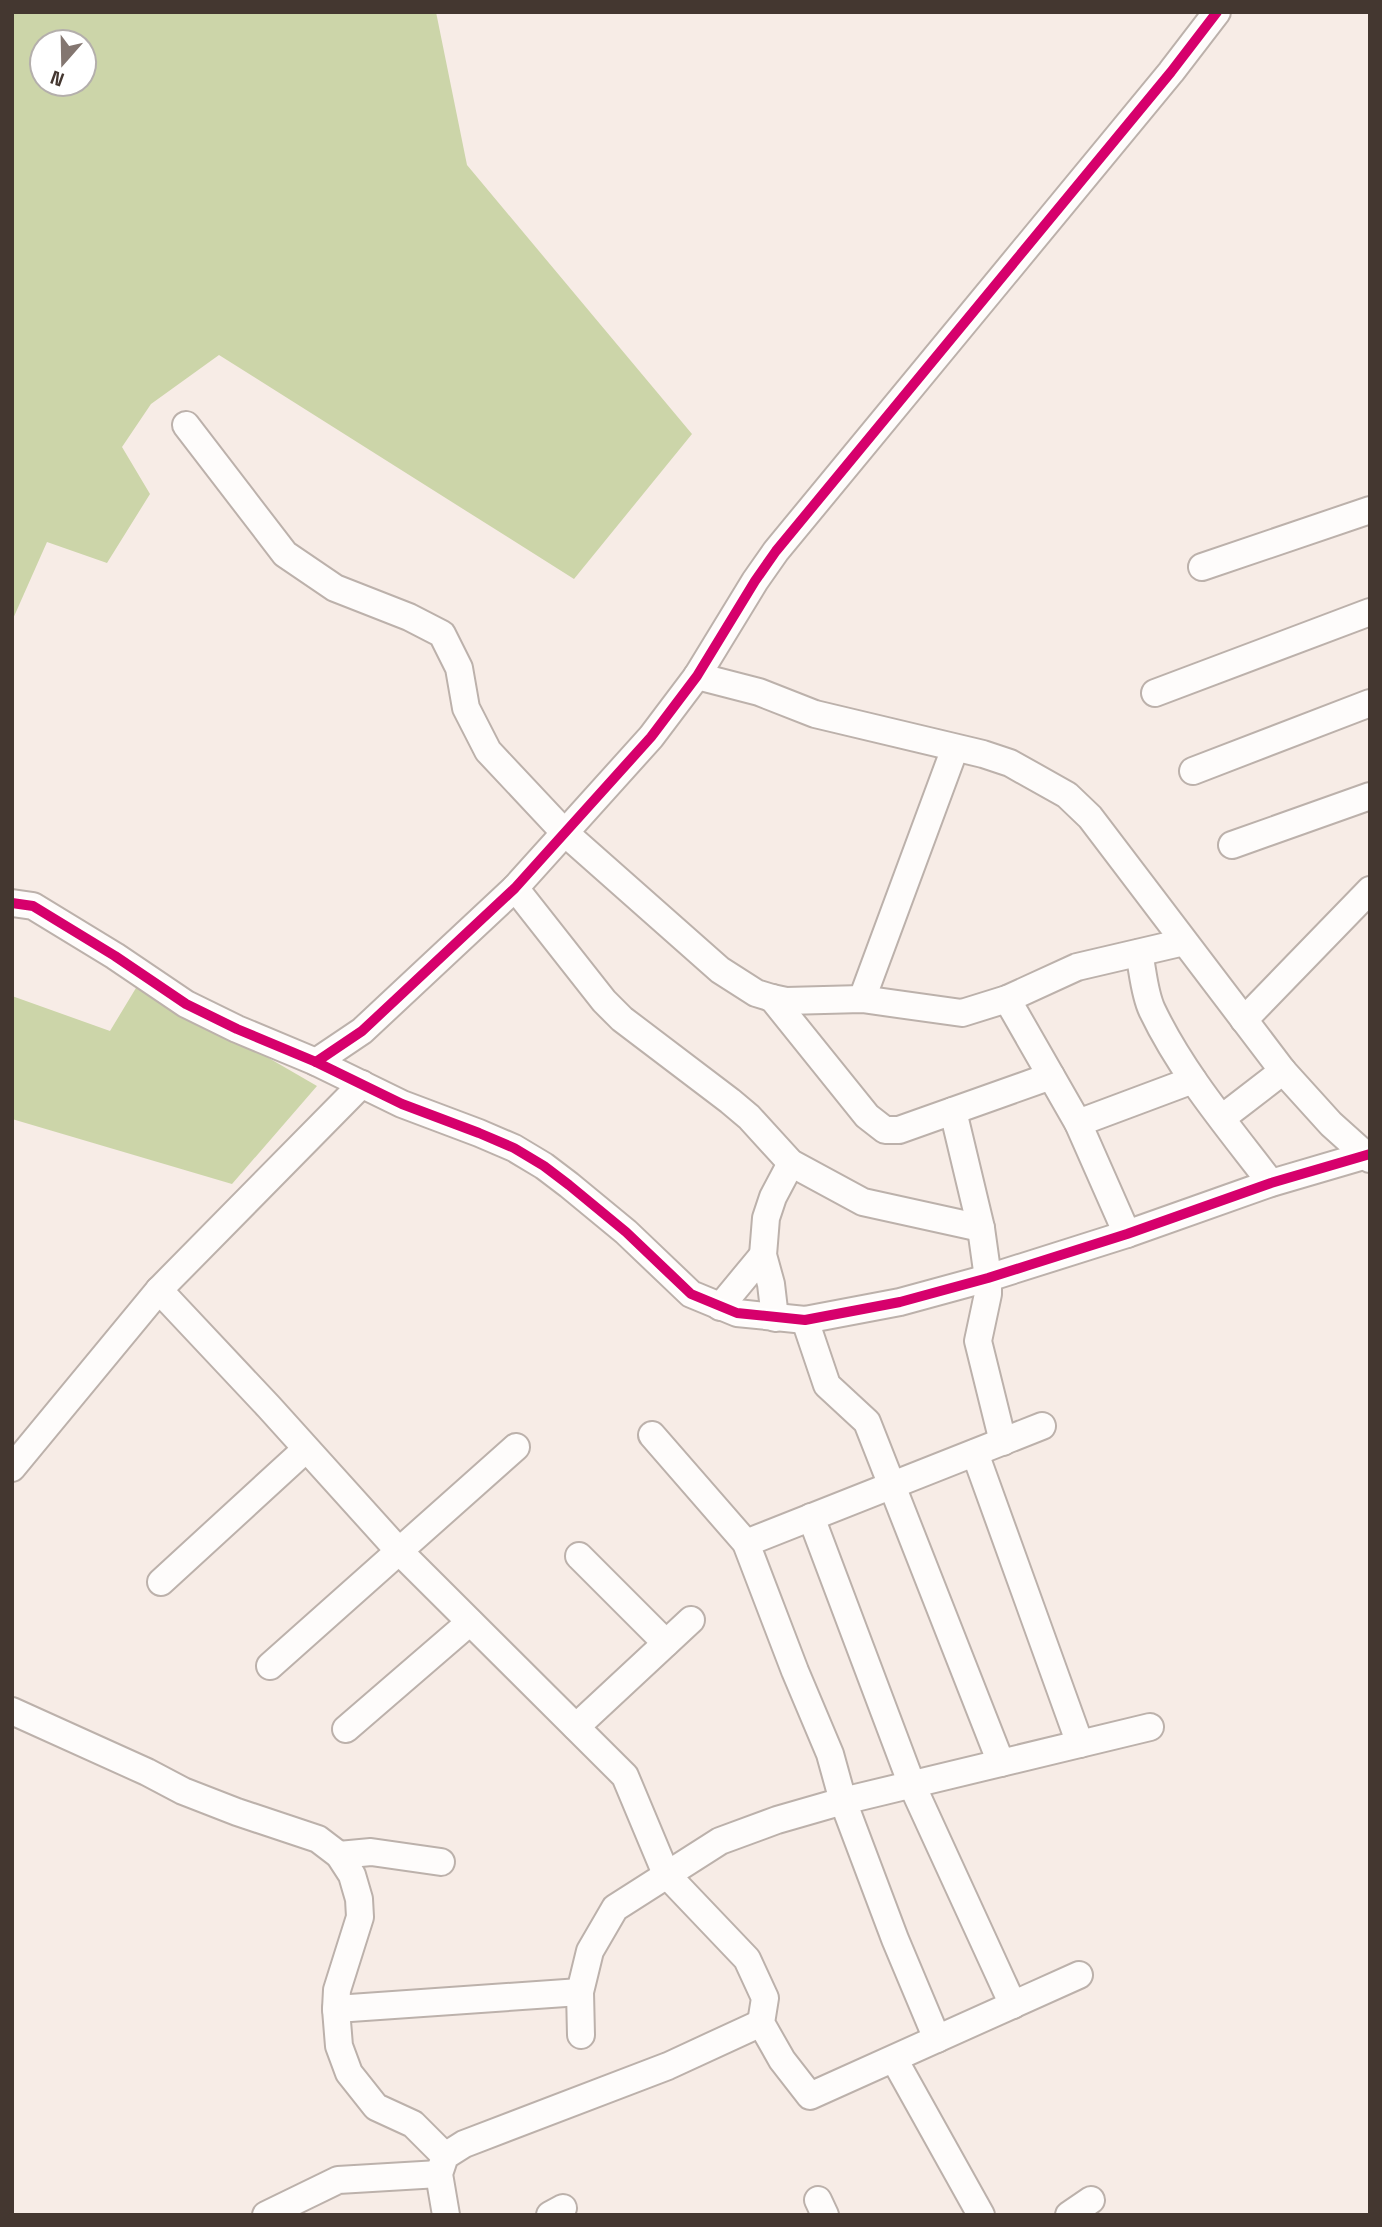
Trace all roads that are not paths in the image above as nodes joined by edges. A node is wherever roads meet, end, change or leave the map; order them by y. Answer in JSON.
{"nodes":[{"id":1,"x":1217,"y":12,"type":"edge"},
{"id":2,"x":187,"y":425,"type":"dead end"},
{"id":3,"x":1370,"y":510,"type":"edge"},
{"id":4,"x":1202,"y":567,"type":"dead end"},
{"id":5,"x":1370,"y":612,"type":"edge"},
{"id":6,"x":696,"y":676,"type":"junction"},
{"id":7,"x":1155,"y":693,"type":"dead end"},
{"id":8,"x":1370,"y":703,"type":"edge"},
{"id":9,"x":955,"y":748,"type":"junction"},
{"id":10,"x":1194,"y":771,"type":"dead end"},
{"id":11,"x":1370,"y":796,"type":"edge"},
{"id":12,"x":564,"y":832,"type":"junction"},
{"id":13,"x":1232,"y":845,"type":"dead end"},
{"id":14,"x":515,"y":888,"type":"junction"},
{"id":15,"x":1370,"y":890,"type":"edge"},
{"id":16,"x":12,"y":903,"type":"edge"},
{"id":17,"x":1184,"y":942,"type":"junction"},
{"id":18,"x":1139,"y":953,"type":"junction"},
{"id":19,"x":772,"y":998,"type":"junction"},
{"id":20,"x":862,"y":999,"type":"junction"},
{"id":21,"x":1007,"y":999,"type":"junction"},
{"id":22,"x":1244,"y":1020,"type":"junction"},
{"id":23,"x":316,"y":1062,"type":"junction"},
{"id":24,"x":1283,"y":1071,"type":"junction"},
{"id":25,"x":1051,"y":1076,"type":"junction"},
{"id":26,"x":1193,"y":1080,"type":"junction"},
{"id":27,"x":362,"y":1084,"type":"junction"},
{"id":28,"x":953,"y":1111,"type":"junction"},
{"id":29,"x":1222,"y":1118,"type":"junction"},
{"id":30,"x":1078,"y":1123,"type":"junction"},
{"id":31,"x":1368,"y":1156,"type":"edge"},
{"id":32,"x":791,"y":1163,"type":"junction"},
{"id":33,"x":1271,"y":1183,"type":"junction"},
{"id":34,"x":981,"y":1228,"type":"junction"},
{"id":35,"x":1127,"y":1234,"type":"junction"},
{"id":36,"x":763,"y":1255,"type":"junction"},
{"id":37,"x":988,"y":1278,"type":"junction"},
{"id":38,"x":159,"y":1290,"type":"junction"},
{"id":39,"x":720,"y":1307,"type":"junction"},
{"id":40,"x":775,"y":1318,"type":"junction"},
{"id":41,"x":805,"y":1320,"type":"junction"},
{"id":42,"x":1042,"y":1426,"type":"dead end"},
{"id":43,"x":652,"y":1435,"type":"dead end"},
{"id":44,"x":1003,"y":1442,"type":"junction"},
{"id":45,"x":516,"y":1447,"type":"dead end"},
{"id":46,"x":306,"y":1449,"type":"junction"},
{"id":47,"x":975,"y":1453,"type":"junction"},
{"id":48,"x":12,"y":1468,"type":"edge"},
{"id":49,"x":893,"y":1486,"type":"junction"},
{"id":50,"x":811,"y":1517,"type":"junction"},
{"id":51,"x":746,"y":1543,"type":"junction"},
{"id":52,"x":399,"y":1552,"type":"junction"},
{"id":53,"x":579,"y":1556,"type":"dead end"},
{"id":54,"x":161,"y":1582,"type":"dead end"},
{"id":55,"x":691,"y":1620,"type":"dead end"},
{"id":56,"x":470,"y":1622,"type":"junction"},
{"id":57,"x":666,"y":1643,"type":"junction"},
{"id":58,"x":270,"y":1666,"type":"dead end"},
{"id":59,"x":12,"y":1711,"type":"edge"},
{"id":60,"x":576,"y":1727,"type":"junction"},
{"id":61,"x":1150,"y":1727,"type":"dead end"},
{"id":62,"x":346,"y":1729,"type":"dead end"},
{"id":63,"x":1080,"y":1744,"type":"junction"},
{"id":64,"x":1001,"y":1763,"type":"junction"},
{"id":65,"x":912,"y":1785,"type":"junction"},
{"id":66,"x":843,"y":1801,"type":"junction"},
{"id":67,"x":339,"y":1855,"type":"junction"},
{"id":68,"x":441,"y":1862,"type":"dead end"},
{"id":69,"x":666,"y":1874,"type":"junction"},
{"id":70,"x":1080,"y":1975,"type":"dead end"},
{"id":71,"x":580,"y":1992,"type":"junction"},
{"id":72,"x":1013,"y":2005,"type":"junction"},
{"id":73,"x":336,"y":2009,"type":"junction"},
{"id":74,"x":761,"y":2023,"type":"junction"},
{"id":75,"x":581,"y":2035,"type":"dead end"},
{"id":76,"x":937,"y":2039,"type":"junction"},
{"id":77,"x":894,"y":2059,"type":"junction"},
{"id":78,"x":442,"y":2165,"type":"junction"},
{"id":79,"x":1091,"y":2200,"type":"dead end"},
{"id":80,"x":266,"y":2215,"type":"edge"},
{"id":81,"x":446,"y":2215,"type":"edge"},
{"id":82,"x":981,"y":2215,"type":"edge"},
{"id":83,"x":1069,"y":2215,"type":"edge"}],
"edges":[{"from":1,"to":6,"type":"street"},
{"from":2,"to":12,"type":"street"},
{"from":3,"to":4,"type":"street"},
{"from":5,"to":7,"type":"street"},
{"from":6,"to":9,"type":"street"},
{"from":6,"to":12,"type":"street"},
{"from":8,"to":10,"type":"street"},
{"from":9,"to":17,"type":"street"},
{"from":9,"to":20,"type":"street"},
{"from":11,"to":13,"type":"street"},
{"from":12,"to":14,"type":"street"},
{"from":12,"to":19,"type":"street"},
{"from":14,"to":23,"type":"street"},
{"from":14,"to":32,"type":"street"},
{"from":15,"to":22,"type":"street"},
{"from":16,"to":23,"type":"street"},
{"from":17,"to":18,"type":"street"},
{"from":17,"to":22,"type":"street"},
{"from":18,"to":21,"type":"street"},
{"from":18,"to":26,"type":"street"},
{"from":19,"to":20,"type":"street"},
{"from":19,"to":28,"type":"street"},
{"from":20,"to":21,"type":"street"},
{"from":21,"to":25,"type":"street"},
{"from":22,"to":24,"type":"street"},
{"from":23,"to":27,"type":"street"},
{"from":24,"to":29,"type":"street"},
{"from":24,"to":31,"type":"street"},
{"from":25,"to":28,"type":"street"},
{"from":25,"to":30,"type":"street"},
{"from":26,"to":29,"type":"street"},
{"from":26,"to":30,"type":"street"},
{"from":27,"to":38,"type":"street"},
{"from":27,"to":39,"type":"street"},
{"from":28,"to":34,"type":"street"},
{"from":29,"to":33,"type":"street"},
{"from":30,"to":35,"type":"street"},
{"from":31,"to":33,"type":"street"},
{"from":32,"to":34,"type":"street"},
{"from":32,"to":36,"type":"street"},
{"from":33,"to":35,"type":"street"},
{"from":34,"to":37,"type":"street"},
{"from":35,"to":37,"type":"street"},
{"from":36,"to":39,"type":"street"},
{"from":36,"to":40,"type":"street"},
{"from":37,"to":41,"type":"street"},
{"from":37,"to":44,"type":"street"},
{"from":38,"to":46,"type":"street"},
{"from":38,"to":48,"type":"street"},
{"from":39,"to":40,"type":"street"},
{"from":40,"to":41,"type":"street"},
{"from":41,"to":49,"type":"street"},
{"from":42,"to":44,"type":"street"},
{"from":43,"to":51,"type":"street"},
{"from":44,"to":47,"type":"street"},
{"from":45,"to":52,"type":"street"},
{"from":46,"to":52,"type":"street"},
{"from":46,"to":54,"type":"street"},
{"from":47,"to":49,"type":"street"},
{"from":47,"to":63,"type":"street"},
{"from":49,"to":50,"type":"street"},
{"from":49,"to":64,"type":"street"},
{"from":50,"to":51,"type":"street"},
{"from":50,"to":65,"type":"street"},
{"from":51,"to":66,"type":"street"},
{"from":52,"to":56,"type":"street"},
{"from":52,"to":58,"type":"street"},
{"from":53,"to":57,"type":"street"},
{"from":55,"to":57,"type":"street"},
{"from":56,"to":60,"type":"street"},
{"from":56,"to":62,"type":"street"},
{"from":57,"to":60,"type":"street"},
{"from":59,"to":67,"type":"street"},
{"from":60,"to":69,"type":"street"},
{"from":61,"to":63,"type":"street"},
{"from":63,"to":64,"type":"street"},
{"from":64,"to":65,"type":"street"},
{"from":65,"to":66,"type":"street"},
{"from":65,"to":72,"type":"street"},
{"from":66,"to":69,"type":"street"},
{"from":66,"to":76,"type":"street"},
{"from":67,"to":68,"type":"street"},
{"from":67,"to":73,"type":"street"},
{"from":69,"to":71,"type":"street"},
{"from":69,"to":74,"type":"street"},
{"from":70,"to":72,"type":"street"},
{"from":71,"to":73,"type":"street"},
{"from":71,"to":75,"type":"street"},
{"from":72,"to":76,"type":"street"},
{"from":73,"to":78,"type":"street"},
{"from":74,"to":77,"type":"street"},
{"from":74,"to":78,"type":"street"},
{"from":76,"to":77,"type":"street"},
{"from":77,"to":82,"type":"street"},
{"from":78,"to":80,"type":"street"},
{"from":78,"to":81,"type":"street"},
{"from":79,"to":83,"type":"street"}]}
